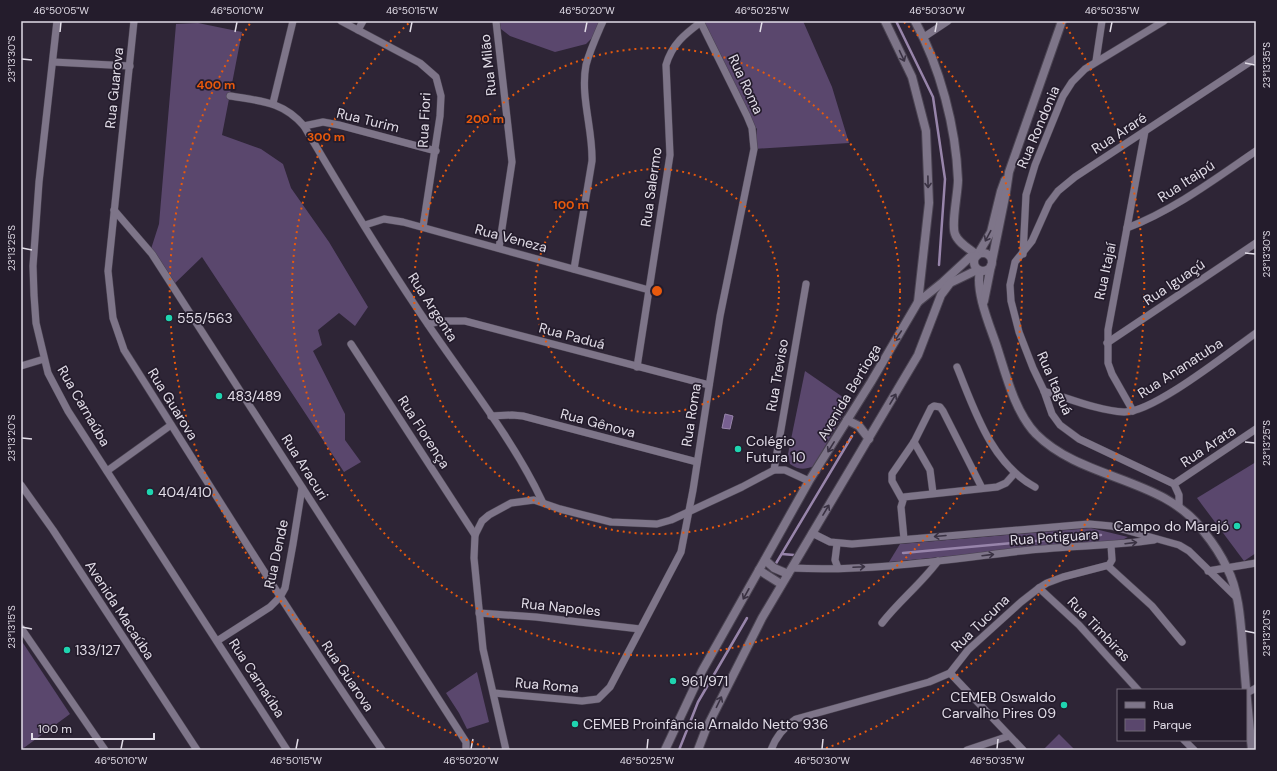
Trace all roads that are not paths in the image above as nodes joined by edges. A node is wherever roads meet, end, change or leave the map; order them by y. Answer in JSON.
{"nodes":[{"id":1,"x":57,"y":21,"type":"edge"},
{"id":2,"x":134,"y":21,"type":"edge"},
{"id":3,"x":293,"y":21,"type":"edge"},
{"id":4,"x":341,"y":21,"type":"edge"},
{"id":5,"x":363,"y":21,"type":"edge"},
{"id":6,"x":496,"y":21,"type":"edge"},
{"id":7,"x":603,"y":21,"type":"edge"},
{"id":8,"x":885,"y":21,"type":"edge"},
{"id":9,"x":915,"y":21,"type":"edge"},
{"id":10,"x":948,"y":21,"type":"edge"},
{"id":11,"x":1062,"y":21,"type":"edge"},
{"id":12,"x":1102,"y":21,"type":"edge"},
{"id":13,"x":1164,"y":21,"type":"edge"},
{"id":14,"x":700,"y":22,"type":"edge"},
{"id":15,"x":358,"y":30,"type":"junction"},
{"id":16,"x":924,"y":37,"type":"junction"},
{"id":17,"x":1256,"y":58,"type":"edge"},
{"id":18,"x":1096,"y":61,"type":"junction"},
{"id":19,"x":52,"y":62,"type":"junction"},
{"id":20,"x":130,"y":66,"type":"junction"},
{"id":21,"x":230,"y":96,"type":"dead end"},
{"id":22,"x":273,"y":103,"type":"junction"},
{"id":23,"x":304,"y":126,"type":"junction"},
{"id":24,"x":1145,"y":132,"type":"junction"},
{"id":25,"x":436,"y":151,"type":"junction"},
{"id":26,"x":1256,"y":151,"type":"edge"},
{"id":27,"x":1008,"y":172,"type":"junction"},
{"id":28,"x":114,"y":210,"type":"junction"},
{"id":29,"x":365,"y":225,"type":"junction"},
{"id":30,"x":423,"y":227,"type":"junction"},
{"id":31,"x":1127,"y":228,"type":"junction"},
{"id":32,"x":1256,"y":243,"type":"edge"},
{"id":33,"x":499,"y":248,"type":"junction"},
{"id":34,"x":1023,"y":254,"type":"junction"},
{"id":35,"x":977,"y":255,"type":"junction"},
{"id":36,"x":991,"y":264,"type":"junction"},
{"id":37,"x":574,"y":269,"type":"junction"},
{"id":38,"x":979,"y":270,"type":"junction"},
{"id":39,"x":806,"y":284,"type":"dead end"},
{"id":40,"x":649,"y":290,"type":"junction"},
{"id":41,"x":918,"y":302,"type":"junction"},
{"id":42,"x":984,"y":306,"type":"junction"},
{"id":43,"x":428,"y":324,"type":"junction"},
{"id":44,"x":1256,"y":334,"type":"edge"},
{"id":45,"x":1107,"y":343,"type":"junction"},
{"id":46,"x":351,"y":344,"type":"dead end"},
{"id":47,"x":44,"y":359,"type":"junction"},
{"id":48,"x":21,"y":366,"type":"edge"},
{"id":49,"x":637,"y":367,"type":"junction"},
{"id":50,"x":957,"y":368,"type":"dead end"},
{"id":51,"x":709,"y":385,"type":"junction"},
{"id":52,"x":1044,"y":391,"type":"junction"},
{"id":53,"x":1133,"y":411,"type":"junction"},
{"id":54,"x":491,"y":416,"type":"junction"},
{"id":55,"x":847,"y":420,"type":"junction"},
{"id":56,"x":171,"y":425,"type":"junction"},
{"id":57,"x":1256,"y":429,"type":"edge"},
{"id":58,"x":869,"y":439,"type":"junction"},
{"id":59,"x":914,"y":442,"type":"junction"},
{"id":60,"x":697,"y":462,"type":"junction"},
{"id":61,"x":774,"y":470,"type":"junction"},
{"id":62,"x":107,"y":471,"type":"junction"},
{"id":63,"x":1014,"y":474,"type":"junction"},
{"id":64,"x":809,"y":481,"type":"junction"},
{"id":65,"x":1174,"y":484,"type":"junction"},
{"id":66,"x":21,"y":486,"type":"edge"},
{"id":67,"x":302,"y":488,"type":"junction"},
{"id":68,"x":982,"y":488,"type":"junction"},
{"id":69,"x":1035,"y":488,"type":"dead end"},
{"id":70,"x":933,"y":493,"type":"junction"},
{"id":71,"x":902,"y":499,"type":"junction"},
{"id":72,"x":542,"y":502,"type":"junction"},
{"id":73,"x":1179,"y":506,"type":"junction"},
{"id":74,"x":690,"y":511,"type":"junction"},
{"id":75,"x":812,"y":533,"type":"junction"},
{"id":76,"x":475,"y":535,"type":"junction"},
{"id":77,"x":904,"y":539,"type":"junction"},
{"id":78,"x":1159,"y":539,"type":"junction"},
{"id":79,"x":837,"y":544,"type":"junction"},
{"id":80,"x":1111,"y":546,"type":"junction"},
{"id":81,"x":765,"y":560,"type":"junction"},
{"id":82,"x":938,"y":561,"type":"junction"},
{"id":83,"x":1256,"y":563,"type":"edge"},
{"id":84,"x":1108,"y":566,"type":"junction"},
{"id":85,"x":838,"y":568,"type":"junction"},
{"id":86,"x":1228,"y":568,"type":"junction"},
{"id":87,"x":759,"y":570,"type":"junction"},
{"id":88,"x":790,"y":571,"type":"junction"},
{"id":89,"x":1208,"y":571,"type":"junction"},
{"id":90,"x":781,"y":584,"type":"junction"},
{"id":91,"x":1039,"y":588,"type":"junction"},
{"id":92,"x":280,"y":597,"type":"junction"},
{"id":93,"x":1236,"y":597,"type":"junction"},
{"id":94,"x":478,"y":613,"type":"junction"},
{"id":95,"x":882,"y":623,"type":"dead end"},
{"id":96,"x":21,"y":628,"type":"edge"},
{"id":97,"x":640,"y":629,"type":"junction"},
{"id":98,"x":217,"y":641,"type":"junction"},
{"id":99,"x":1182,"y":642,"type":"dead end"},
{"id":100,"x":950,"y":673,"type":"junction"},
{"id":101,"x":1256,"y":688,"type":"edge"},
{"id":102,"x":1137,"y":689,"type":"edge"},
{"id":103,"x":1247,"y":689,"type":"edge"},
{"id":104,"x":494,"y":693,"type":"junction"},
{"id":105,"x":1247,"y":693,"type":"edge"},
{"id":106,"x":1009,"y":736,"type":"junction"},
{"id":107,"x":1185,"y":741,"type":"edge"},
{"id":108,"x":466,"y":746,"type":"edge"},
{"id":109,"x":105,"y":750,"type":"edge"},
{"id":110,"x":197,"y":750,"type":"edge"},
{"id":111,"x":287,"y":750,"type":"edge"},
{"id":112,"x":382,"y":750,"type":"edge"},
{"id":113,"x":506,"y":750,"type":"edge"},
{"id":114,"x":665,"y":750,"type":"edge"},
{"id":115,"x":698,"y":750,"type":"edge"},
{"id":116,"x":772,"y":750,"type":"edge"},
{"id":117,"x":967,"y":750,"type":"edge"},
{"id":118,"x":1023,"y":750,"type":"edge"},
{"id":119,"x":1194,"y":750,"type":"edge"},
{"id":120,"x":1252,"y":750,"type":"edge"}],
"edges":[{"from":1,"to":19,"type":"street","name":"Rua Carnaúba"},
{"from":2,"to":20,"type":"street","name":"Rua Guarova"},
{"from":3,"to":22,"type":"street"},
{"from":4,"to":15,"type":"street","name":"Rua Fiori"},
{"from":5,"to":15,"type":"street"},
{"from":6,"to":33,"type":"street","name":"Rua Milão"},
{"from":7,"to":37,"type":"street"},
{"from":8,"to":41,"type":"street","name":"Avenida Bertioga","one_way":true},
{"from":9,"to":16,"type":"street"},
{"from":10,"to":16,"type":"street"},
{"from":11,"to":27,"type":"street"},
{"from":12,"to":18,"type":"street"},
{"from":13,"to":18,"type":"street","name":"Rua Rondonia"},
{"from":14,"to":40,"type":"street","name":"Rua Salermo"},
{"from":14,"to":51,"type":"street","name":"Rua Roma"},
{"from":15,"to":25,"type":"street","name":"Rua Fiori"},
{"from":16,"to":35,"type":"street"},
{"from":17,"to":24,"type":"street","name":"Rua Araré"},
{"from":18,"to":34,"type":"street","name":"Rua Rondonia"},
{"from":19,"to":20,"type":"street"},
{"from":19,"to":47,"type":"street","name":"Rua Carnaúba"},
{"from":20,"to":28,"type":"street","name":"Rua Guarova"},
{"from":21,"to":22,"type":"street"},
{"from":22,"to":23,"type":"street"},
{"from":23,"to":25,"type":"street","name":"Rua Turim"},
{"from":23,"to":29,"type":"street","name":"Rua Argenta"},
{"from":24,"to":31,"type":"street","name":"Rua Itajaí"},
{"from":24,"to":34,"type":"street","name":"Rua Araré"},
{"from":25,"to":30,"type":"street","name":"Rua Fiori"},
{"from":26,"to":31,"type":"street","name":"Rua Itaipú"},
{"from":27,"to":35,"type":"street","one_way":true},
{"from":27,"to":36,"type":"street"},
{"from":28,"to":56,"type":"street","name":"Rua Guarova"},
{"from":28,"to":67,"type":"street","name":"Rua Aracuri"},
{"from":29,"to":30,"type":"street","name":"Rua Veneza"},
{"from":29,"to":43,"type":"street","name":"Rua Argenta"},
{"from":30,"to":33,"type":"street","name":"Rua Veneza"},
{"from":31,"to":45,"type":"street","name":"Rua Itajaí"},
{"from":32,"to":45,"type":"street","name":"Rua Iguaçú"},
{"from":33,"to":37,"type":"street","name":"Rua Veneza"},
{"from":34,"to":52,"type":"street","name":"Rua Itaguá"},
{"from":35,"to":36,"type":"street"},
{"from":35,"to":38,"type":"street"},
{"from":35,"to":41,"type":"street"},
{"from":36,"to":38,"type":"street"},
{"from":36,"to":42,"type":"street"},
{"from":37,"to":40,"type":"street","name":"Rua Veneza"},
{"from":38,"to":42,"type":"street"},
{"from":58,"to":38,"type":"street","one_way":true},
{"from":39,"to":61,"type":"street","name":"Rua Treviso"},
{"from":40,"to":49,"type":"street","name":"Rua Salermo"},
{"from":41,"to":55,"type":"street","name":"Avenida Bertioga","one_way":true},
{"from":42,"to":73,"type":"street"},
{"from":43,"to":49,"type":"street","name":"Rua Paduá"},
{"from":43,"to":54,"type":"street","name":"Rua Argenta"},
{"from":44,"to":53,"type":"street","name":"Rua Ananatuba"},
{"from":45,"to":53,"type":"street","name":"Rua Itajaí"},
{"from":46,"to":76,"type":"street","name":"Rua Florença"},
{"from":47,"to":48,"type":"street"},
{"from":47,"to":62,"type":"street","name":"Rua Carnaúba"},
{"from":49,"to":51,"type":"street","name":"Rua Paduá"},
{"from":50,"to":63,"type":"street"},
{"from":51,"to":60,"type":"street","name":"Rua Roma"},
{"from":52,"to":53,"type":"street","name":"Rua Ananatuba"},
{"from":52,"to":65,"type":"street","name":"Rua Itaguá"},
{"from":54,"to":60,"type":"street","name":"Rua Gênova"},
{"from":54,"to":72,"type":"street","name":"Rua Argenta"},
{"from":55,"to":58,"type":"street"},
{"from":55,"to":64,"type":"street","name":"Avenida Bertioga","one_way":true},
{"from":56,"to":62,"type":"street"},
{"from":56,"to":92,"type":"street","name":"Rua Guarova"},
{"from":57,"to":65,"type":"street","name":"Rua Arata"},
{"from":75,"to":58,"type":"street","one_way":true},
{"from":59,"to":68,"type":"street"},
{"from":59,"to":70,"type":"street"},
{"from":59,"to":71,"type":"street"},
{"from":60,"to":74,"type":"street","name":"Rua Roma"},
{"from":61,"to":64,"type":"street"},
{"from":61,"to":74,"type":"street"},
{"from":62,"to":98,"type":"street","name":"Rua Carnaúba"},
{"from":63,"to":68,"type":"street"},
{"from":63,"to":69,"type":"street"},
{"from":64,"to":81,"type":"street","name":"Avenida Bertioga"},
{"from":65,"to":73,"type":"street"},
{"from":66,"to":110,"type":"street","name":"Avenida Macaúba"},
{"from":67,"to":92,"type":"street","name":"Rua Dende"},
{"from":67,"to":108,"type":"street","name":"Rua Aracuri"},
{"from":68,"to":70,"type":"street"},
{"from":70,"to":71,"type":"street"},
{"from":71,"to":77,"type":"street"},
{"from":72,"to":74,"type":"street"},
{"from":72,"to":76,"type":"street"},
{"from":73,"to":86,"type":"street"},
{"from":74,"to":97,"type":"street","name":"Rua Roma"},
{"from":75,"to":79,"type":"street","name":"Rua Potiguara"},
{"from":75,"to":88,"type":"street"},
{"from":76,"to":94,"type":"street"},
{"from":78,"to":77,"type":"street","name":"Rua Potiguara","one_way":true},
{"from":77,"to":79,"type":"street","name":"Rua Potiguara"},
{"from":80,"to":78,"type":"street","name":"Rua Potiguara","one_way":true},
{"from":78,"to":89,"type":"street"},
{"from":79,"to":85,"type":"street"},
{"from":82,"to":80,"type":"street","name":"Rua Potiguara","one_way":true},
{"from":80,"to":84,"type":"street"},
{"from":81,"to":87,"type":"street","name":"Avenida Bertioga"},
{"from":81,"to":88,"type":"street"},
{"from":85,"to":82,"type":"street","name":"Rua Potiguara","one_way":true},
{"from":82,"to":95,"type":"street"},
{"from":83,"to":86,"type":"street"},
{"from":84,"to":91,"type":"street","name":"Rua Tucuna"},
{"from":84,"to":99,"type":"street"},
{"from":85,"to":88,"type":"street","name":"Rua Potiguara"},
{"from":86,"to":89,"type":"street"},
{"from":86,"to":93,"type":"street"},
{"from":87,"to":90,"type":"street"},
{"from":87,"to":114,"type":"street","name":"Avenida Bertioga","one_way":true},
{"from":88,"to":90,"type":"street"},
{"from":89,"to":93,"type":"street"},
{"from":115,"to":90,"type":"street","one_way":true},
{"from":91,"to":100,"type":"street","name":"Rua Tucuna"},
{"from":91,"to":102,"type":"street","name":"Rua Timbiras"},
{"from":92,"to":98,"type":"street","name":"Rua Dende"},
{"from":92,"to":112,"type":"street","name":"Rua Guarova"},
{"from":93,"to":103,"type":"street"},
{"from":94,"to":97,"type":"street","name":"Rua Napoles"},
{"from":94,"to":104,"type":"street"},
{"from":96,"to":109,"type":"street"},
{"from":97,"to":104,"type":"street","name":"Rua Roma"},
{"from":98,"to":111,"type":"street","name":"Rua Carnaúba"},
{"from":100,"to":106,"type":"street"},
{"from":100,"to":116,"type":"street","name":"Rua Tucuna"},
{"from":101,"to":105,"type":"street"},
{"from":104,"to":113,"type":"street"},
{"from":105,"to":120,"type":"street"},
{"from":106,"to":117,"type":"street"},
{"from":106,"to":118,"type":"street"},
{"from":107,"to":119,"type":"street"}]}
